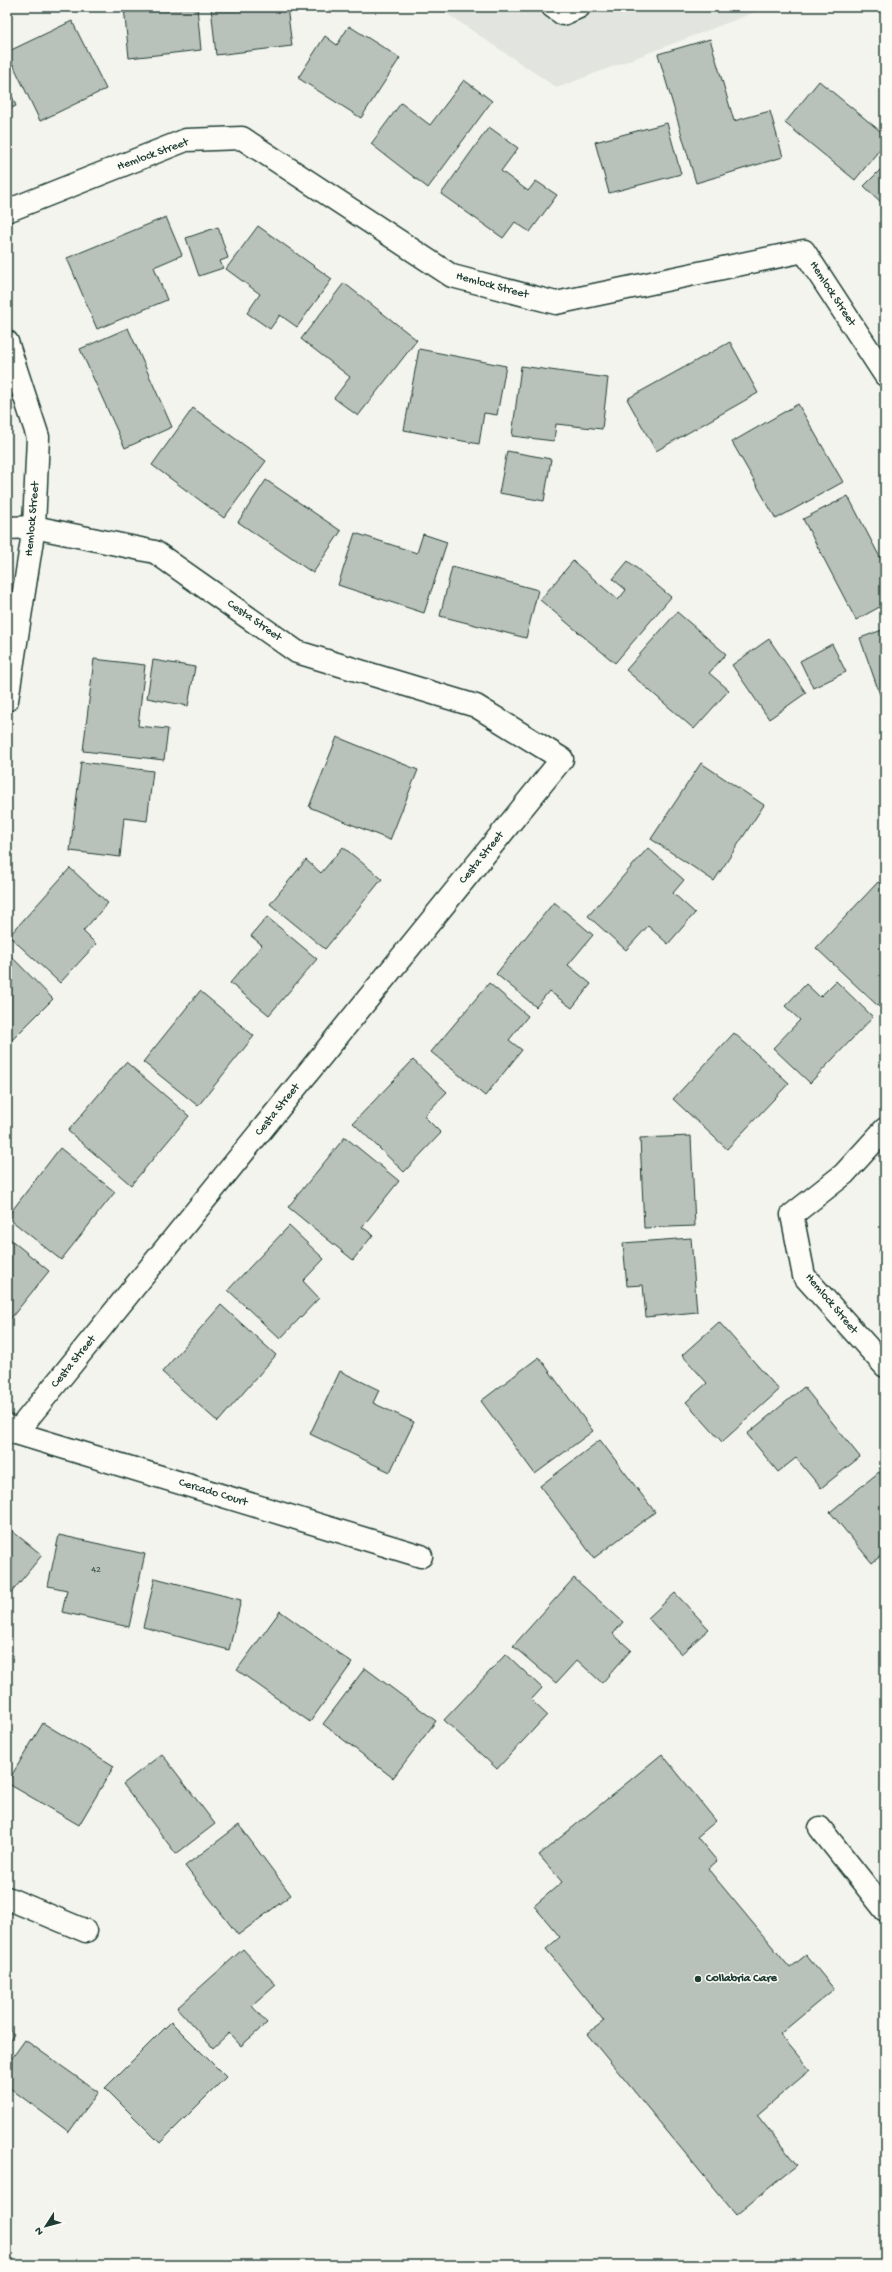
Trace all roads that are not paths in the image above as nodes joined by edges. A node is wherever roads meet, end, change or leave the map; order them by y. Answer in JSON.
{"nodes":[{"id":1,"x":553,"y":7,"type":"edge"},
{"id":2,"x":579,"y":7,"type":"edge"},
{"id":3,"x":7,"y":211,"type":"edge"},
{"id":4,"x":7,"y":342,"type":"edge"},
{"id":5,"x":885,"y":375,"type":"edge"},
{"id":6,"x":34,"y":527,"type":"junction"},
{"id":7,"x":7,"y":528,"type":"edge"},
{"id":8,"x":7,"y":700,"type":"edge"},
{"id":9,"x":885,"y":1129,"type":"edge"},
{"id":10,"x":885,"y":1366,"type":"edge"},
{"id":11,"x":12,"y":1430,"type":"edge"},
{"id":12,"x":421,"y":1556,"type":"dead end"},
{"id":13,"x":820,"y":1828,"type":"dead end"},
{"id":14,"x":7,"y":1898,"type":"edge"},
{"id":15,"x":885,"y":1910,"type":"edge"},
{"id":16,"x":86,"y":1932,"type":"dead end"}],
"edges":[{"from":1,"to":2,"type":"street"},
{"from":3,"to":5,"type":"street","name":"Hemlock Street"},
{"from":4,"to":6,"type":"street","name":"Hemlock Street"},
{"from":6,"to":7,"type":"street","name":"Cesta Street"},
{"from":6,"to":8,"type":"street","name":"Hemlock Street"},
{"from":6,"to":11,"type":"street","name":"Cesta Street"},
{"from":9,"to":10,"type":"street","name":"Hemlock Street"},
{"from":11,"to":12,"type":"street","name":"Cercado Court"},
{"from":13,"to":15,"type":"street"},
{"from":14,"to":16,"type":"street"}]}
